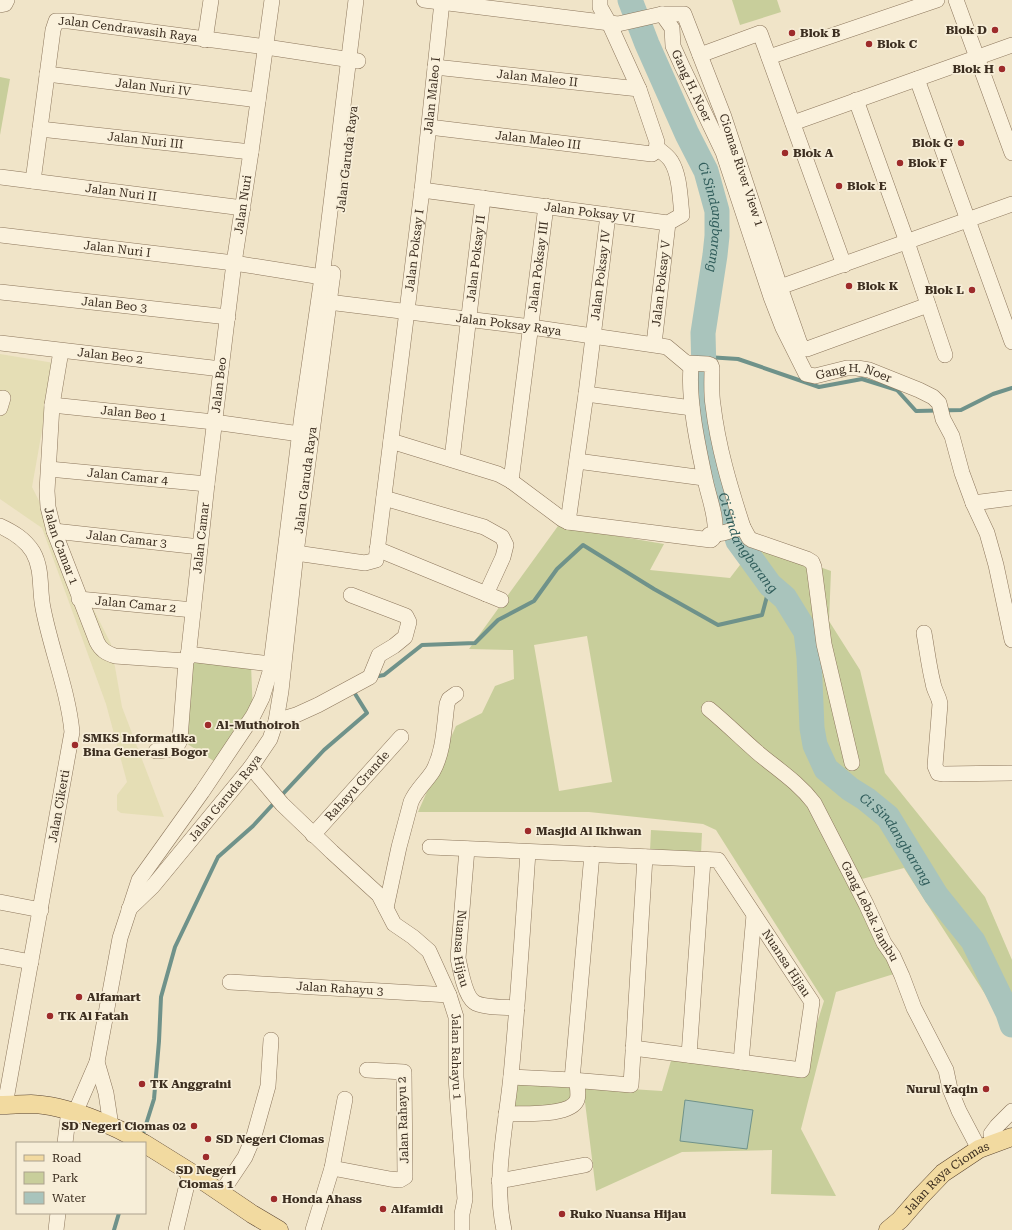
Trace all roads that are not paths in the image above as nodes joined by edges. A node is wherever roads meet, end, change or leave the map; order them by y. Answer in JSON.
{"nodes":[{"id":1,"x":7,"y":0,"type":"edge"},
{"id":2,"x":211,"y":0,"type":"edge"},
{"id":3,"x":272,"y":0,"type":"edge"},
{"id":4,"x":356,"y":0,"type":"edge"},
{"id":5,"x":367,"y":0,"type":"edge"},
{"id":6,"x":424,"y":0,"type":"edge"},
{"id":7,"x":600,"y":0,"type":"edge"},
{"id":8,"x":937,"y":0,"type":"edge"},
{"id":9,"x":956,"y":0,"type":"edge"},
{"id":10,"x":442,"y":2,"type":"junction"},
{"id":11,"x":0,"y":6,"type":"edge"},
{"id":12,"x":658,"y":15,"type":"junction"},
{"id":13,"x":613,"y":23,"type":"junction"},
{"id":14,"x":205,"y":40,"type":"junction"},
{"id":15,"x":1012,"y":45,"type":"edge"},
{"id":16,"x":266,"y":48,"type":"junction"},
{"id":17,"x":697,"y":48,"type":"junction"},
{"id":18,"x":769,"y":57,"type":"junction"},
{"id":19,"x":977,"y":58,"type":"junction"},
{"id":20,"x":354,"y":61,"type":"junction"},
{"id":21,"x":435,"y":66,"type":"junction"},
{"id":22,"x":47,"y":74,"type":"junction"},
{"id":23,"x":917,"y":79,"type":"junction"},
{"id":24,"x":639,"y":89,"type":"junction"},
{"id":25,"x":258,"y":100,"type":"junction"},
{"id":26,"x":856,"y":100,"type":"junction"},
{"id":27,"x":1006,"y":118,"type":"edge"},
{"id":28,"x":793,"y":123,"type":"junction"},
{"id":29,"x":429,"y":127,"type":"junction"},
{"id":30,"x":40,"y":129,"type":"junction"},
{"id":31,"x":652,"y":151,"type":"junction"},
{"id":32,"x":251,"y":152,"type":"junction"},
{"id":33,"x":1012,"y":153,"type":"edge"},
{"id":34,"x":0,"y":177,"type":"edge"},
{"id":35,"x":33,"y":181,"type":"junction"},
{"id":36,"x":422,"y":190,"type":"junction"},
{"id":37,"x":484,"y":198,"type":"junction"},
{"id":38,"x":1012,"y":204,"type":"edge"},
{"id":39,"x":546,"y":206,"type":"junction"},
{"id":40,"x":243,"y":208,"type":"junction"},
{"id":41,"x":608,"y":215,"type":"junction"},
{"id":42,"x":969,"y":220,"type":"junction"},
{"id":43,"x":668,"y":223,"type":"junction"},
{"id":44,"x":0,"y":235,"type":"edge"},
{"id":45,"x":907,"y":242,"type":"junction"},
{"id":46,"x":234,"y":263,"type":"junction"},
{"id":47,"x":844,"y":265,"type":"junction"},
{"id":48,"x":327,"y":278,"type":"junction"},
{"id":49,"x":780,"y":288,"type":"junction"},
{"id":50,"x":0,"y":292,"type":"edge"},
{"id":51,"x":324,"y":301,"type":"junction"},
{"id":52,"x":928,"y":305,"type":"junction"},
{"id":53,"x":406,"y":312,"type":"junction"},
{"id":54,"x":228,"y":317,"type":"junction"},
{"id":55,"x":469,"y":320,"type":"junction"},
{"id":56,"x":531,"y":327,"type":"junction"},
{"id":57,"x":593,"y":336,"type":"junction"},
{"id":58,"x":1012,"y":342,"type":"edge"},
{"id":59,"x":0,"y":343,"type":"edge"},
{"id":60,"x":654,"y":344,"type":"junction"},
{"id":61,"x":61,"y":351,"type":"junction"},
{"id":62,"x":944,"y":355,"type":"dead end"},
{"id":63,"x":689,"y":365,"type":"junction"},
{"id":64,"x":221,"y":369,"type":"junction"},
{"id":65,"x":586,"y":394,"type":"junction"},
{"id":66,"x":52,"y":405,"type":"junction"},
{"id":67,"x":692,"y":408,"type":"junction"},
{"id":68,"x":308,"y":416,"type":"junction"},
{"id":69,"x":214,"y":422,"type":"junction"},
{"id":70,"x":300,"y":434,"type":"junction"},
{"id":71,"x":390,"y":441,"type":"junction"},
{"id":72,"x":452,"y":459,"type":"junction"},
{"id":73,"x":577,"y":461,"type":"junction"},
{"id":74,"x":49,"y":469,"type":"junction"},
{"id":75,"x":704,"y":478,"type":"junction"},
{"id":76,"x":511,"y":481,"type":"junction"},
{"id":77,"x":207,"y":484,"type":"junction"},
{"id":78,"x":384,"y":498,"type":"junction"},
{"id":79,"x":1012,"y":498,"type":"edge"},
{"id":80,"x":973,"y":503,"type":"junction"},
{"id":81,"x":568,"y":522,"type":"junction"},
{"id":82,"x":0,"y":526,"type":"edge"},
{"id":83,"x":742,"y":527,"type":"junction"},
{"id":84,"x":54,"y":531,"type":"junction"},
{"id":85,"x":718,"y":536,"type":"junction"},
{"id":86,"x":200,"y":548,"type":"junction"},
{"id":87,"x":377,"y":549,"type":"junction"},
{"id":88,"x":296,"y":553,"type":"junction"},
{"id":89,"x":486,"y":594,"type":"junction"},
{"id":90,"x":351,"y":595,"type":"dead end"},
{"id":91,"x":79,"y":599,"type":"junction"},
{"id":92,"x":501,"y":600,"type":"dead end"},
{"id":93,"x":193,"y":610,"type":"junction"},
{"id":94,"x":924,"y":633,"type":"dead end"},
{"id":95,"x":1012,"y":640,"type":"edge"},
{"id":96,"x":187,"y":657,"type":"junction"},
{"id":97,"x":271,"y":664,"type":"junction"},
{"id":98,"x":456,"y":694,"type":"dead end"},
{"id":99,"x":709,"y":709,"type":"dead end"},
{"id":100,"x":276,"y":721,"type":"junction"},
{"id":101,"x":401,"y":737,"type":"dead end"},
{"id":102,"x":156,"y":751,"type":"dead end"},
{"id":103,"x":852,"y":763,"type":"dead end"},
{"id":104,"x":251,"y":767,"type":"junction"},
{"id":105,"x":1012,"y":773,"type":"edge"},
{"id":106,"x":313,"y":835,"type":"junction"},
{"id":107,"x":430,"y":848,"type":"dead end"},
{"id":108,"x":467,"y":849,"type":"junction"},
{"id":109,"x":528,"y":852,"type":"junction"},
{"id":110,"x":592,"y":854,"type":"junction"},
{"id":111,"x":645,"y":857,"type":"junction"},
{"id":112,"x":703,"y":860,"type":"junction"},
{"id":113,"x":0,"y":902,"type":"edge"},
{"id":114,"x":386,"y":908,"type":"junction"},
{"id":115,"x":41,"y":910,"type":"junction"},
{"id":116,"x":128,"y":910,"type":"junction"},
{"id":117,"x":754,"y":915,"type":"junction"},
{"id":118,"x":0,"y":956,"type":"edge"},
{"id":119,"x":31,"y":962,"type":"junction"},
{"id":120,"x":230,"y":982,"type":"dead end"},
{"id":121,"x":448,"y":995,"type":"junction"},
{"id":122,"x":517,"y":1008,"type":"junction"},
{"id":123,"x":271,"y":1040,"type":"dead end"},
{"id":124,"x":633,"y":1048,"type":"junction"},
{"id":125,"x":689,"y":1055,"type":"junction"},
{"id":126,"x":97,"y":1062,"type":"junction"},
{"id":127,"x":741,"y":1062,"type":"junction"},
{"id":128,"x":367,"y":1070,"type":"dead end"},
{"id":129,"x":511,"y":1077,"type":"junction"},
{"id":130,"x":575,"y":1080,"type":"junction"},
{"id":131,"x":345,"y":1099,"type":"dead end"},
{"id":132,"x":2,"y":1105,"type":"edge"},
{"id":133,"x":72,"y":1111,"type":"junction"},
{"id":134,"x":1012,"y":1111,"type":"edge"},
{"id":135,"x":506,"y":1114,"type":"junction"},
{"id":136,"x":119,"y":1129,"type":"junction"},
{"id":137,"x":1012,"y":1137,"type":"edge"},
{"id":138,"x":65,"y":1142,"type":"edge"},
{"id":139,"x":140,"y":1142,"type":"edge"},
{"id":140,"x":147,"y":1146,"type":"edge"},
{"id":141,"x":986,"y":1146,"type":"junction"},
{"id":142,"x":584,"y":1165,"type":"dead end"},
{"id":143,"x":332,"y":1168,"type":"junction"},
{"id":144,"x":190,"y":1172,"type":"junction"},
{"id":145,"x":499,"y":1181,"type":"junction"},
{"id":146,"x":221,"y":1193,"type":"junction"},
{"id":147,"x":58,"y":1214,"type":"edge"},
{"id":148,"x":56,"y":1230,"type":"edge"},
{"id":149,"x":176,"y":1230,"type":"edge"},
{"id":150,"x":279,"y":1230,"type":"edge"},
{"id":151,"x":313,"y":1230,"type":"edge"},
{"id":152,"x":462,"y":1230,"type":"edge"},
{"id":153,"x":504,"y":1230,"type":"edge"},
{"id":154,"x":888,"y":1230,"type":"edge"}],
"edges":[{"from":1,"to":11,"type":"street"},
{"from":2,"to":14,"type":"street"},
{"from":3,"to":16,"type":"street","name":"Jalan Nuri"},
{"from":4,"to":20,"type":"street","name":"Jalan Garuda Raya"},
{"from":5,"to":20,"type":"street","name":"Jalan Garuda Raya"},
{"from":6,"to":10,"type":"street"},
{"from":7,"to":13,"type":"street"},
{"from":8,"to":18,"type":"street"},
{"from":9,"to":19,"type":"street"},
{"from":10,"to":13,"type":"street"},
{"from":10,"to":21,"type":"street","name":"Jalan Maleo I"},
{"from":12,"to":13,"type":"street"},
{"from":12,"to":17,"type":"street","name":"Ciomas River View 1"},
{"from":12,"to":80,"type":"street","name":"Gang H. Noer"},
{"from":13,"to":24,"type":"street"},
{"from":14,"to":16,"type":"street","name":"Jalan Cendrawasih Raya"},
{"from":14,"to":22,"type":"street","name":"Jalan Cendrawasih Raya"},
{"from":15,"to":19,"type":"street"},
{"from":16,"to":20,"type":"street","name":"Jalan Cendrawasih Raya"},
{"from":16,"to":25,"type":"street","name":"Jalan Nuri"},
{"from":17,"to":18,"type":"street"},
{"from":17,"to":49,"type":"street","name":"Ciomas River View 1"},
{"from":18,"to":28,"type":"street"},
{"from":19,"to":23,"type":"street"},
{"from":19,"to":27,"type":"street"},
{"from":20,"to":48,"type":"street","name":"Jalan Garuda Raya"},
{"from":21,"to":24,"type":"street","name":"Jalan Maleo II"},
{"from":21,"to":29,"type":"street","name":"Jalan Maleo I"},
{"from":22,"to":25,"type":"street","name":"Jalan Nuri IV"},
{"from":22,"to":30,"type":"street","name":"Jalan Cendrawasih Raya"},
{"from":23,"to":26,"type":"street"},
{"from":23,"to":42,"type":"street"},
{"from":24,"to":31,"type":"street"},
{"from":25,"to":32,"type":"street","name":"Jalan Nuri"},
{"from":26,"to":28,"type":"street"},
{"from":26,"to":45,"type":"street"},
{"from":27,"to":33,"type":"street"},
{"from":28,"to":47,"type":"street"},
{"from":29,"to":31,"type":"street","name":"Jalan Maleo III"},
{"from":29,"to":36,"type":"street","name":"Jalan Maleo I"},
{"from":30,"to":32,"type":"street","name":"Jalan Nuri III"},
{"from":30,"to":35,"type":"street","name":"Jalan Cendrawasih Raya"},
{"from":31,"to":43,"type":"street"},
{"from":32,"to":40,"type":"street","name":"Jalan Nuri"},
{"from":34,"to":35,"type":"street","name":"Jalan Nuri II"},
{"from":35,"to":40,"type":"street","name":"Jalan Nuri II"},
{"from":36,"to":37,"type":"street","name":"Jalan Poksay VI"},
{"from":36,"to":53,"type":"street","name":"Jalan Poksay I"},
{"from":37,"to":39,"type":"street","name":"Jalan Poksay VI"},
{"from":37,"to":55,"type":"street","name":"Jalan Poksay II"},
{"from":38,"to":42,"type":"street"},
{"from":39,"to":41,"type":"street","name":"Jalan Poksay VI"},
{"from":39,"to":56,"type":"street","name":"Jalan Poksay III"},
{"from":40,"to":46,"type":"street","name":"Jalan Nuri"},
{"from":41,"to":43,"type":"street","name":"Jalan Poksay VI"},
{"from":41,"to":57,"type":"street","name":"Jalan Poksay IV"},
{"from":42,"to":45,"type":"street"},
{"from":42,"to":58,"type":"street"},
{"from":43,"to":60,"type":"street","name":"Jalan Poksay V"},
{"from":44,"to":46,"type":"street","name":"Jalan Nuri I"},
{"from":45,"to":47,"type":"street"},
{"from":45,"to":52,"type":"street"},
{"from":46,"to":48,"type":"street"},
{"from":46,"to":54,"type":"street","name":"Jalan Beo"},
{"from":47,"to":49,"type":"street"},
{"from":48,"to":51,"type":"street","name":"Jalan Garuda Raya"},
{"from":49,"to":52,"type":"street","name":"Ciomas River View 1"},
{"from":50,"to":54,"type":"street","name":"Jalan Beo 3"},
{"from":51,"to":53,"type":"street","name":"Jalan Poksay Raya"},
{"from":51,"to":68,"type":"street","name":"Jalan Garuda Raya"},
{"from":52,"to":62,"type":"street"},
{"from":53,"to":55,"type":"street","name":"Jalan Poksay Raya"},
{"from":53,"to":71,"type":"street","name":"Jalan Poksay I"},
{"from":54,"to":64,"type":"street","name":"Jalan Beo"},
{"from":55,"to":56,"type":"street","name":"Jalan Poksay Raya"},
{"from":55,"to":72,"type":"street","name":"Jalan Poksay II"},
{"from":56,"to":57,"type":"street","name":"Jalan Poksay Raya"},
{"from":56,"to":76,"type":"street","name":"Jalan Poksay III"},
{"from":57,"to":60,"type":"street","name":"Jalan Poksay Raya"},
{"from":57,"to":65,"type":"street","name":"Jalan Poksay IV"},
{"from":59,"to":61,"type":"street","name":"Jalan Beo 2"},
{"from":60,"to":63,"type":"street","name":"Jalan Poksay Raya"},
{"from":61,"to":64,"type":"street","name":"Jalan Beo 2"},
{"from":61,"to":66,"type":"street","name":"Jalan Camar 1"},
{"from":63,"to":67,"type":"street"},
{"from":63,"to":83,"type":"street"},
{"from":64,"to":69,"type":"street","name":"Jalan Beo"},
{"from":65,"to":67,"type":"street"},
{"from":65,"to":73,"type":"street","name":"Jalan Poksay IV"},
{"from":66,"to":69,"type":"street","name":"Jalan Beo 1"},
{"from":66,"to":74,"type":"street","name":"Jalan Camar 1"},
{"from":67,"to":75,"type":"street"},
{"from":68,"to":70,"type":"street","name":"Jalan Garuda Raya"},
{"from":68,"to":88,"type":"street","name":"Jalan Garuda Raya"},
{"from":69,"to":70,"type":"street","name":"Jalan Beo"},
{"from":69,"to":77,"type":"street","name":"Jalan Camar"},
{"from":70,"to":97,"type":"street","name":"Jalan Garuda Raya"},
{"from":71,"to":72,"type":"street"},
{"from":71,"to":78,"type":"street","name":"Jalan Poksay I"},
{"from":72,"to":76,"type":"street"},
{"from":73,"to":75,"type":"street"},
{"from":73,"to":81,"type":"street","name":"Jalan Poksay IV"},
{"from":74,"to":77,"type":"street","name":"Jalan Camar 4"},
{"from":74,"to":84,"type":"street","name":"Jalan Camar 1"},
{"from":75,"to":85,"type":"street"},
{"from":76,"to":81,"type":"street"},
{"from":77,"to":86,"type":"street","name":"Jalan Camar"},
{"from":78,"to":87,"type":"street","name":"Jalan Poksay I"},
{"from":78,"to":89,"type":"street"},
{"from":79,"to":80,"type":"street"},
{"from":80,"to":95,"type":"street","name":"Gang H. Noer"},
{"from":81,"to":85,"type":"street"},
{"from":82,"to":115,"type":"street","name":"Jalan Cikerti"},
{"from":83,"to":85,"type":"street"},
{"from":83,"to":103,"type":"street"},
{"from":84,"to":86,"type":"street","name":"Jalan Camar 3"},
{"from":84,"to":91,"type":"street","name":"Jalan Camar 1"},
{"from":86,"to":93,"type":"street","name":"Jalan Camar"},
{"from":87,"to":88,"type":"street"},
{"from":87,"to":89,"type":"street"},
{"from":88,"to":100,"type":"street","name":"Jalan Garuda Raya"},
{"from":89,"to":92,"type":"street"},
{"from":90,"to":100,"type":"street"},
{"from":91,"to":93,"type":"street","name":"Jalan Camar 2"},
{"from":91,"to":96,"type":"street","name":"Jalan Camar 1"},
{"from":93,"to":96,"type":"street","name":"Jalan Camar"},
{"from":94,"to":105,"type":"street"},
{"from":96,"to":97,"type":"street"},
{"from":96,"to":102,"type":"street","name":"Jalan Camar"},
{"from":97,"to":116,"type":"street","name":"Jalan Garuda Raya"},
{"from":98,"to":114,"type":"street"},
{"from":99,"to":141,"type":"street","name":"Gang Lebak Jambu"},
{"from":100,"to":104,"type":"street","name":"Jalan Garuda Raya"},
{"from":101,"to":106,"type":"street","name":"Rahayu Grande"},
{"from":104,"to":106,"type":"street","name":"Jalan Rahayu 1"},
{"from":104,"to":116,"type":"street","name":"Jalan Garuda Raya"},
{"from":106,"to":114,"type":"street","name":"Jalan Rahayu 1"},
{"from":107,"to":108,"type":"street","name":"Nuansa Hijau"},
{"from":108,"to":109,"type":"street","name":"Nuansa Hijau"},
{"from":108,"to":122,"type":"street","name":"Nuansa Hijau"},
{"from":109,"to":110,"type":"street","name":"Nuansa Hijau"},
{"from":109,"to":122,"type":"street"},
{"from":110,"to":111,"type":"street","name":"Nuansa Hijau"},
{"from":110,"to":130,"type":"street"},
{"from":111,"to":112,"type":"street","name":"Nuansa Hijau"},
{"from":111,"to":124,"type":"street"},
{"from":112,"to":117,"type":"street","name":"Nuansa Hijau"},
{"from":112,"to":125,"type":"street"},
{"from":113,"to":115,"type":"street"},
{"from":114,"to":121,"type":"street","name":"Jalan Rahayu 1"},
{"from":115,"to":119,"type":"street","name":"Jalan Cikerti"},
{"from":116,"to":126,"type":"street","name":"Jalan Garuda Raya"},
{"from":117,"to":127,"type":"street","name":"Nuansa Hijau"},
{"from":117,"to":127,"type":"street","name":"Nuansa Hijau"},
{"from":118,"to":119,"type":"street"},
{"from":119,"to":132,"type":"street","name":"Jalan Cikerti"},
{"from":120,"to":121,"type":"street","name":"Jalan Rahayu 3"},
{"from":121,"to":152,"type":"street","name":"Jalan Rahayu 1"},
{"from":122,"to":129,"type":"street"},
{"from":123,"to":146,"type":"street"},
{"from":124,"to":125,"type":"street","name":"Nuansa Hijau"},
{"from":124,"to":130,"type":"street"},
{"from":125,"to":127,"type":"street","name":"Nuansa Hijau"},
{"from":126,"to":133,"type":"street","name":"Jalan Garuda Raya"},
{"from":126,"to":136,"type":"street","name":"Jalan Garuda Raya"},
{"from":128,"to":143,"type":"street","name":"Jalan Rahayu 2"},
{"from":129,"to":130,"type":"street"},
{"from":129,"to":135,"type":"street"},
{"from":130,"to":135,"type":"street"},
{"from":131,"to":143,"type":"street"},
{"from":132,"to":133,"type":"main road"},
{"from":133,"to":136,"type":"main road"},
{"from":133,"to":138,"type":"street","name":"Jalan Garuda Raya"},
{"from":134,"to":141,"type":"street"},
{"from":135,"to":145,"type":"street"},
{"from":136,"to":139,"type":"main road"},
{"from":137,"to":141,"type":"main road","name":"Jalan Raya Ciomas"},
{"from":140,"to":144,"type":"main road"},
{"from":141,"to":154,"type":"main road","name":"Jalan Raya Ciomas"},
{"from":142,"to":145,"type":"street"},
{"from":143,"to":151,"type":"street"},
{"from":144,"to":146,"type":"main road"},
{"from":144,"to":149,"type":"street"},
{"from":145,"to":153,"type":"street"},
{"from":146,"to":150,"type":"main road"},
{"from":147,"to":148,"type":"street"}]}
